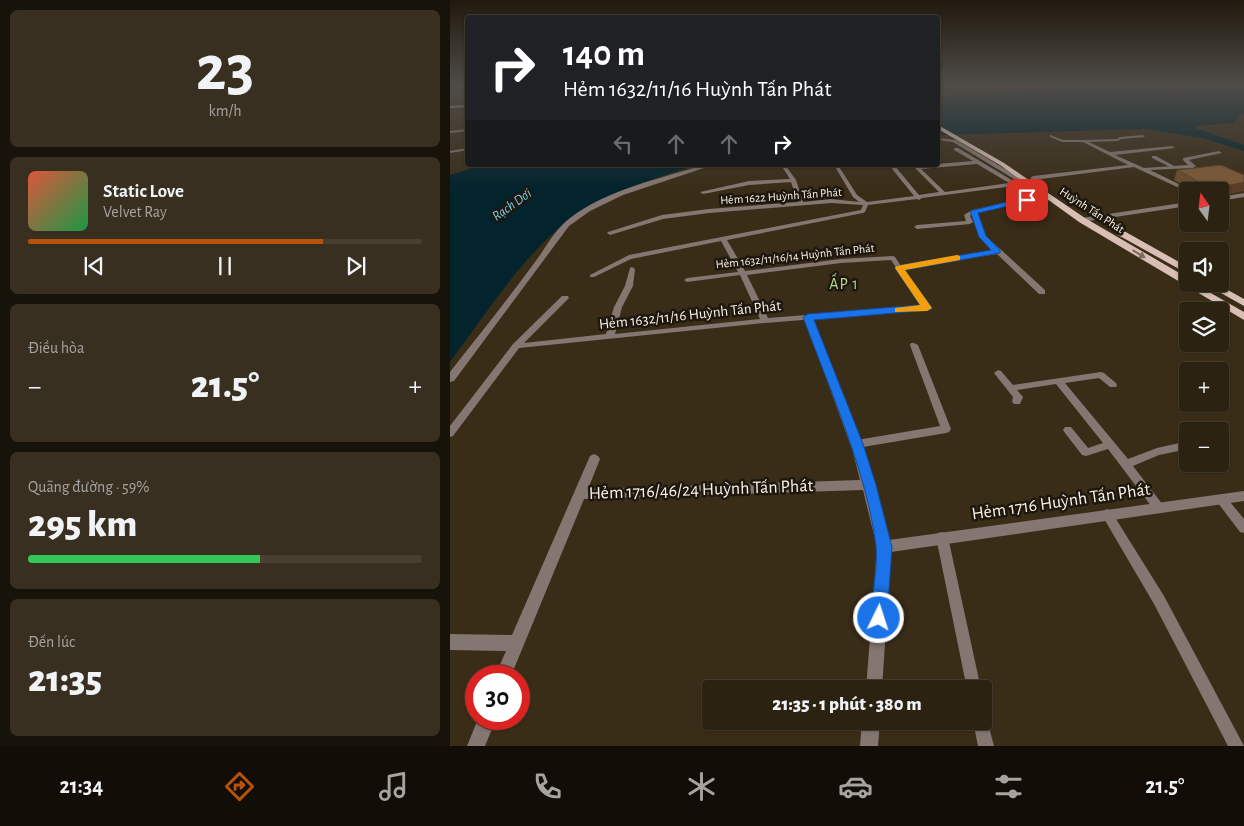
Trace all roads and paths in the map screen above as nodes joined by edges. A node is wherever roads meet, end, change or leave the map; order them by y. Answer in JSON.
{"nodes":[{"id":1,"x":940,"y":122,"type":"edge"},
{"id":2,"x":940,"y":128,"type":"edge"},
{"id":3,"x":465,"y":131,"type":"edge"},
{"id":4,"x":451,"y":134,"type":"edge"},
{"id":5,"x":1051,"y":136,"type":"dead end"},
{"id":6,"x":1143,"y":136,"type":"dead end"},
{"id":7,"x":940,"y":139,"type":"edge"},
{"id":8,"x":1084,"y":141,"type":"junction"},
{"id":9,"x":1172,"y":148,"type":"dead end"},
{"id":10,"x":956,"y":149,"type":"dead end"},
{"id":11,"x":465,"y":150,"type":"edge"},
{"id":12,"x":450,"y":152,"type":"edge"},
{"id":13,"x":1219,"y":153,"type":"dead end"},
{"id":14,"x":1107,"y":154,"type":"junction"},
{"id":15,"x":1154,"y":157,"type":"dead end"},
{"id":16,"x":979,"y":162,"type":"junction"},
{"id":17,"x":940,"y":165,"type":"edge"},
{"id":18,"x":1132,"y":166,"type":"junction"},
{"id":19,"x":704,"y":167,"type":"edge"},
{"id":20,"x":784,"y":167,"type":"edge"},
{"id":21,"x":837,"y":167,"type":"edge"},
{"id":22,"x":893,"y":167,"type":"edge"},
{"id":23,"x":916,"y":167,"type":"edge"},
{"id":24,"x":1174,"y":167,"type":"junction"},
{"id":25,"x":1145,"y":169,"type":"junction"},
{"id":26,"x":1022,"y":178,"type":"junction"},
{"id":27,"x":1033,"y":178,"type":"junction"},
{"id":28,"x":793,"y":180,"type":"junction"},
{"id":29,"x":1014,"y":184,"type":"junction"},
{"id":30,"x":1179,"y":186,"type":"edge"},
{"id":31,"x":703,"y":192,"type":"dead end"},
{"id":32,"x":944,"y":194,"type":"junction"},
{"id":33,"x":1241,"y":196,"type":"edge"},
{"id":34,"x":920,"y":198,"type":"junction"},
{"id":35,"x":1038,"y":198,"type":"junction"},
{"id":36,"x":1051,"y":198,"type":"junction"},
{"id":37,"x":1244,"y":199,"type":"edge"},
{"id":38,"x":801,"y":203,"type":"junction"},
{"id":39,"x":866,"y":204,"type":"junction"},
{"id":40,"x":1179,"y":205,"type":"edge"},
{"id":41,"x":974,"y":211,"type":"junction"},
{"id":42,"x":1094,"y":218,"type":"junction"},
{"id":43,"x":1082,"y":220,"type":"junction"},
{"id":44,"x":917,"y":227,"type":"dead end"},
{"id":45,"x":610,"y":232,"type":"dead end"},
{"id":46,"x":723,"y":238,"type":"junction"},
{"id":47,"x":997,"y":252,"type":"junction"},
{"id":48,"x":1179,"y":266,"type":"edge"},
{"id":49,"x":899,"y":268,"type":"junction"},
{"id":50,"x":632,"y":269,"type":"dead end"},
{"id":51,"x":742,"y":272,"type":"junction"},
{"id":52,"x":592,"y":276,"type":"dead end"},
{"id":53,"x":1179,"y":279,"type":"edge"},
{"id":54,"x":687,"y":280,"type":"dead end"},
{"id":55,"x":1042,"y":292,"type":"dead end"},
{"id":56,"x":1202,"y":292,"type":"edge"},
{"id":57,"x":1224,"y":292,"type":"edge"},
{"id":58,"x":565,"y":298,"type":"dead end"},
{"id":59,"x":1244,"y":304,"type":"edge"},
{"id":60,"x":808,"y":317,"type":"junction"},
{"id":61,"x":1244,"y":317,"type":"edge"},
{"id":62,"x":765,"y":321,"type":"junction"},
{"id":63,"x":610,"y":336,"type":"junction"},
{"id":64,"x":914,"y":345,"type":"dead end"},
{"id":65,"x":516,"y":346,"type":"junction"},
{"id":66,"x":998,"y":373,"type":"dead end"},
{"id":67,"x":450,"y":379,"type":"edge"},
{"id":68,"x":1058,"y":381,"type":"junction"},
{"id":69,"x":1113,"y":385,"type":"dead end"},
{"id":70,"x":1010,"y":388,"type":"junction"},
{"id":71,"x":1017,"y":402,"type":"dead end"},
{"id":72,"x":1068,"y":430,"type":"dead end"},
{"id":73,"x":450,"y":433,"type":"edge"},
{"id":74,"x":856,"y":444,"type":"junction"},
{"id":75,"x":1110,"y":445,"type":"junction"},
{"id":76,"x":1179,"y":447,"type":"edge"},
{"id":77,"x":594,"y":459,"type":"dead end"},
{"id":78,"x":1126,"y":464,"type":"junction"},
{"id":79,"x":869,"y":485,"type":"junction"},
{"id":80,"x":580,"y":494,"type":"junction"},
{"id":81,"x":1244,"y":496,"type":"edge"},
{"id":82,"x":1222,"y":500,"type":"junction"},
{"id":83,"x":1159,"y":508,"type":"junction"},
{"id":84,"x":1107,"y":514,"type":"junction"},
{"id":85,"x":1244,"y":528,"type":"edge"},
{"id":86,"x":942,"y":537,"type":"junction"},
{"id":87,"x":884,"y":547,"type":"junction"},
{"id":88,"x":450,"y":642,"type":"edge"},
{"id":89,"x":516,"y":643,"type":"junction"},
{"id":90,"x":507,"y":665,"type":"edge"},
{"id":91,"x":875,"y":680,"type":"edge"},
{"id":92,"x":972,"y":680,"type":"edge"},
{"id":93,"x":483,"y":730,"type":"edge"},
{"id":94,"x":870,"y":730,"type":"edge"},
{"id":95,"x":983,"y":730,"type":"edge"},
{"id":96,"x":476,"y":746,"type":"edge"},
{"id":97,"x":869,"y":746,"type":"edge"},
{"id":98,"x":986,"y":746,"type":"edge"},
{"id":99,"x":1236,"y":746,"type":"edge"}],
"edges":[{"from":1,"to":27,"type":"main road","name":"Huỳnh Tấn Phát"},
{"from":2,"to":26,"type":"main road","name":"Huỳnh Tấn Phát"},
{"from":3,"to":4,"type":"lane"},
{"from":5,"to":8,"type":"lane"},
{"from":6,"to":8,"type":"street"},
{"from":7,"to":26,"type":"street"},
{"from":8,"to":14,"type":"street"},
{"from":9,"to":14,"type":"street"},
{"from":10,"to":16,"type":"lane","name":"Huỳnh Tấn Phát"},
{"from":11,"to":12,"type":"lane"},
{"from":13,"to":24,"type":"street"},
{"from":14,"to":18,"type":"street"},
{"from":15,"to":24,"type":"lane"},
{"from":16,"to":17,"type":"lane"},
{"from":16,"to":29,"type":"lane","name":"Huỳnh Tấn Phát"},
{"from":18,"to":25,"type":"street"},
{"from":18,"to":27,"type":"street"},
{"from":19,"to":67,"type":"street"},
{"from":20,"to":28,"type":"lane"},
{"from":21,"to":39,"type":"lane"},
{"from":22,"to":34,"type":"lane"},
{"from":23,"to":32,"type":"lane"},
{"from":24,"to":25,"type":"street"},
{"from":25,"to":30,"type":"street"},
{"from":26,"to":36,"type":"main road","name":"Huỳnh Tấn Phát"},
{"from":27,"to":42,"type":"main road","name":"Huỳnh Tấn Phát"},
{"from":28,"to":31,"type":"lane"},
{"from":28,"to":38,"type":"lane"},
{"from":29,"to":32,"type":"lane","name":"Hẻm 1622 Huỳnh Tấn Phát"},
{"from":29,"to":35,"type":"lane","name":"Huỳnh Tấn Phát"},
{"from":32,"to":34,"type":"lane","name":"Hẻm 1622 Huỳnh Tấn Phát"},
{"from":33,"to":37,"type":"street"},
{"from":34,"to":39,"type":"lane","name":"Hẻm 1622 Huỳnh Tấn Phát"},
{"from":35,"to":36,"type":"lane"},
{"from":35,"to":41,"type":"lane"},
{"from":36,"to":43,"type":"main road","name":"Huỳnh Tấn Phát"},
{"from":38,"to":39,"type":"lane","name":"Hẻm 1622 Huỳnh Tấn Phát"},
{"from":38,"to":45,"type":"lane","name":"Hẻm 1622 Huỳnh Tấn Phát"},
{"from":39,"to":46,"type":"lane"},
{"from":40,"to":42,"type":"street"},
{"from":41,"to":44,"type":"lane"},
{"from":41,"to":47,"type":"lane"},
{"from":42,"to":43,"type":"street"},
{"from":42,"to":48,"type":"main road","name":"Huỳnh Tấn Phát"},
{"from":43,"to":53,"type":"main road","name":"Huỳnh Tấn Phát","one_way":true},
{"from":46,"to":51,"type":"lane"},
{"from":46,"to":52,"type":"lane"},
{"from":47,"to":49,"type":"lane"},
{"from":47,"to":55,"type":"lane"},
{"from":49,"to":51,"type":"lane","name":"Hẻm 1632/11/16/14 Huỳnh Tấn Phát"},
{"from":49,"to":60,"type":"lane","name":"Hẻm 1632/11/16 Huỳnh Tấn Phát"},
{"from":50,"to":63,"type":"lane"},
{"from":51,"to":54,"type":"lane","name":"Hẻm 1632/11/16/14 Huỳnh Tấn Phát"},
{"from":51,"to":62,"type":"lane"},
{"from":56,"to":61,"type":"main road","name":"Huỳnh Tấn Phát"},
{"from":57,"to":59,"type":"main road"},
{"from":58,"to":65,"type":"lane"},
{"from":60,"to":62,"type":"lane","name":"Hẻm 1632/11/16 Huỳnh Tấn Phát"},
{"from":60,"to":74,"type":"street"},
{"from":62,"to":63,"type":"lane","name":"Hẻm 1632/11/16 Huỳnh Tấn Phát"},
{"from":63,"to":65,"type":"lane","name":"Hẻm 1632/11/16 Huỳnh Tấn Phát"},
{"from":64,"to":74,"type":"lane"},
{"from":65,"to":73,"type":"lane"},
{"from":66,"to":70,"type":"lane"},
{"from":68,"to":69,"type":"lane"},
{"from":68,"to":70,"type":"lane"},
{"from":68,"to":75,"type":"lane"},
{"from":70,"to":71,"type":"lane"},
{"from":72,"to":75,"type":"lane"},
{"from":74,"to":79,"type":"street"},
{"from":75,"to":78,"type":"lane"},
{"from":76,"to":78,"type":"lane"},
{"from":77,"to":80,"type":"street"},
{"from":78,"to":83,"type":"lane"},
{"from":79,"to":80,"type":"street","name":"Hẻm 1716/46/24 Huỳnh Tấn Phát"},
{"from":79,"to":87,"type":"street"},
{"from":80,"to":89,"type":"street","name":"Hẻm 1716/46/24 Huỳnh Tấn Phát"},
{"from":81,"to":82,"type":"street","name":"Hẻm 1716 Huỳnh Tấn Phát"},
{"from":82,"to":83,"type":"street","name":"Hẻm 1716 Huỳnh Tấn Phát"},
{"from":82,"to":85,"type":"lane"},
{"from":83,"to":84,"type":"street","name":"Hẻm 1716 Huỳnh Tấn Phát"},
{"from":84,"to":86,"type":"street","name":"Hẻm 1716 Huỳnh Tấn Phát"},
{"from":84,"to":99,"type":"lane"},
{"from":86,"to":87,"type":"street","name":"Hẻm 1716 Huỳnh Tấn Phát"},
{"from":86,"to":92,"type":"lane"},
{"from":87,"to":91,"type":"street"},
{"from":88,"to":89,"type":"street"},
{"from":89,"to":90,"type":"street","name":"Hẻm 1716/46/24 Huỳnh Tấn Phát"},
{"from":93,"to":96,"type":"street"},
{"from":94,"to":97,"type":"street"},
{"from":95,"to":98,"type":"lane"}]}
